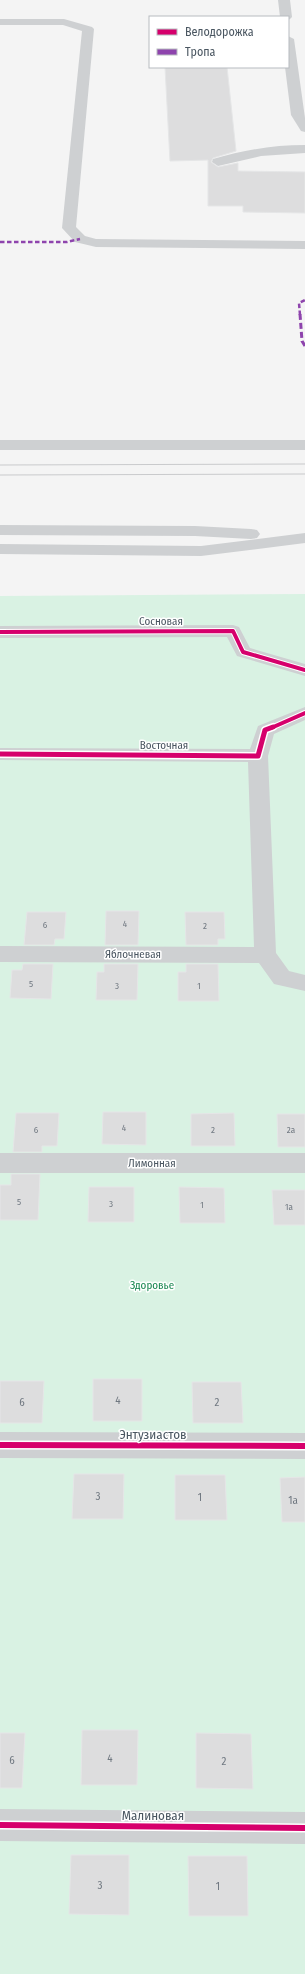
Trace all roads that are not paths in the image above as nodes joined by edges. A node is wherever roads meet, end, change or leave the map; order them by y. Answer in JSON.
{"nodes":[{"id":1,"x":284,"y":0,"type":"edge"},
{"id":2,"x":286,"y":16,"type":"edge"},
{"id":3,"x":0,"y":22,"type":"edge"},
{"id":4,"x":289,"y":47,"type":"edge"},
{"id":5,"x":305,"y":128,"type":"edge"},
{"id":6,"x":305,"y":149,"type":"edge"},
{"id":7,"x":218,"y":162,"type":"dead end"},
{"id":8,"x":305,"y":246,"type":"edge"},
{"id":9,"x":0,"y":445,"type":"edge"},
{"id":10,"x":305,"y":445,"type":"edge"},
{"id":11,"x":0,"y":530,"type":"edge"},
{"id":12,"x":304,"y":538,"type":"edge"},
{"id":13,"x":0,"y":549,"type":"edge"},
{"id":14,"x":0,"y":632,"type":"edge"},
{"id":15,"x":305,"y":670,"type":"edge"},
{"id":16,"x":305,"y":713,"type":"edge"},
{"id":17,"x":0,"y":754,"type":"edge"},
{"id":18,"x":258,"y":756,"type":"junction"},
{"id":19,"x":0,"y":954,"type":"edge"},
{"id":20,"x":265,"y":955,"type":"junction"},
{"id":21,"x":305,"y":982,"type":"edge"},
{"id":22,"x":0,"y":1163,"type":"edge"},
{"id":23,"x":305,"y":1163,"type":"edge"},
{"id":24,"x":0,"y":1444,"type":"edge"},
{"id":25,"x":305,"y":1446,"type":"edge"},
{"id":26,"x":0,"y":1825,"type":"edge"},
{"id":27,"x":305,"y":1828,"type":"edge"}],
"edges":[{"from":1,"to":2,"type":"street"},
{"from":3,"to":8,"type":"street"},
{"from":4,"to":5,"type":"street"},
{"from":6,"to":7,"type":"street"},
{"from":9,"to":10,"type":"street"},
{"from":11,"to":12,"type":"street"},
{"from":12,"to":13,"type":"street"},
{"from":14,"to":15,"type":"street","name":"Сосновая"},
{"from":16,"to":18,"type":"street"},
{"from":17,"to":18,"type":"street","name":"Восточная"},
{"from":18,"to":20,"type":"street"},
{"from":19,"to":20,"type":"street","name":"Яблочневая"},
{"from":20,"to":21,"type":"street"},
{"from":22,"to":23,"type":"street","name":"Лимонная"},
{"from":24,"to":25,"type":"street","name":"Энтузиастов"},
{"from":26,"to":27,"type":"street","name":"Малиновая"}]}
